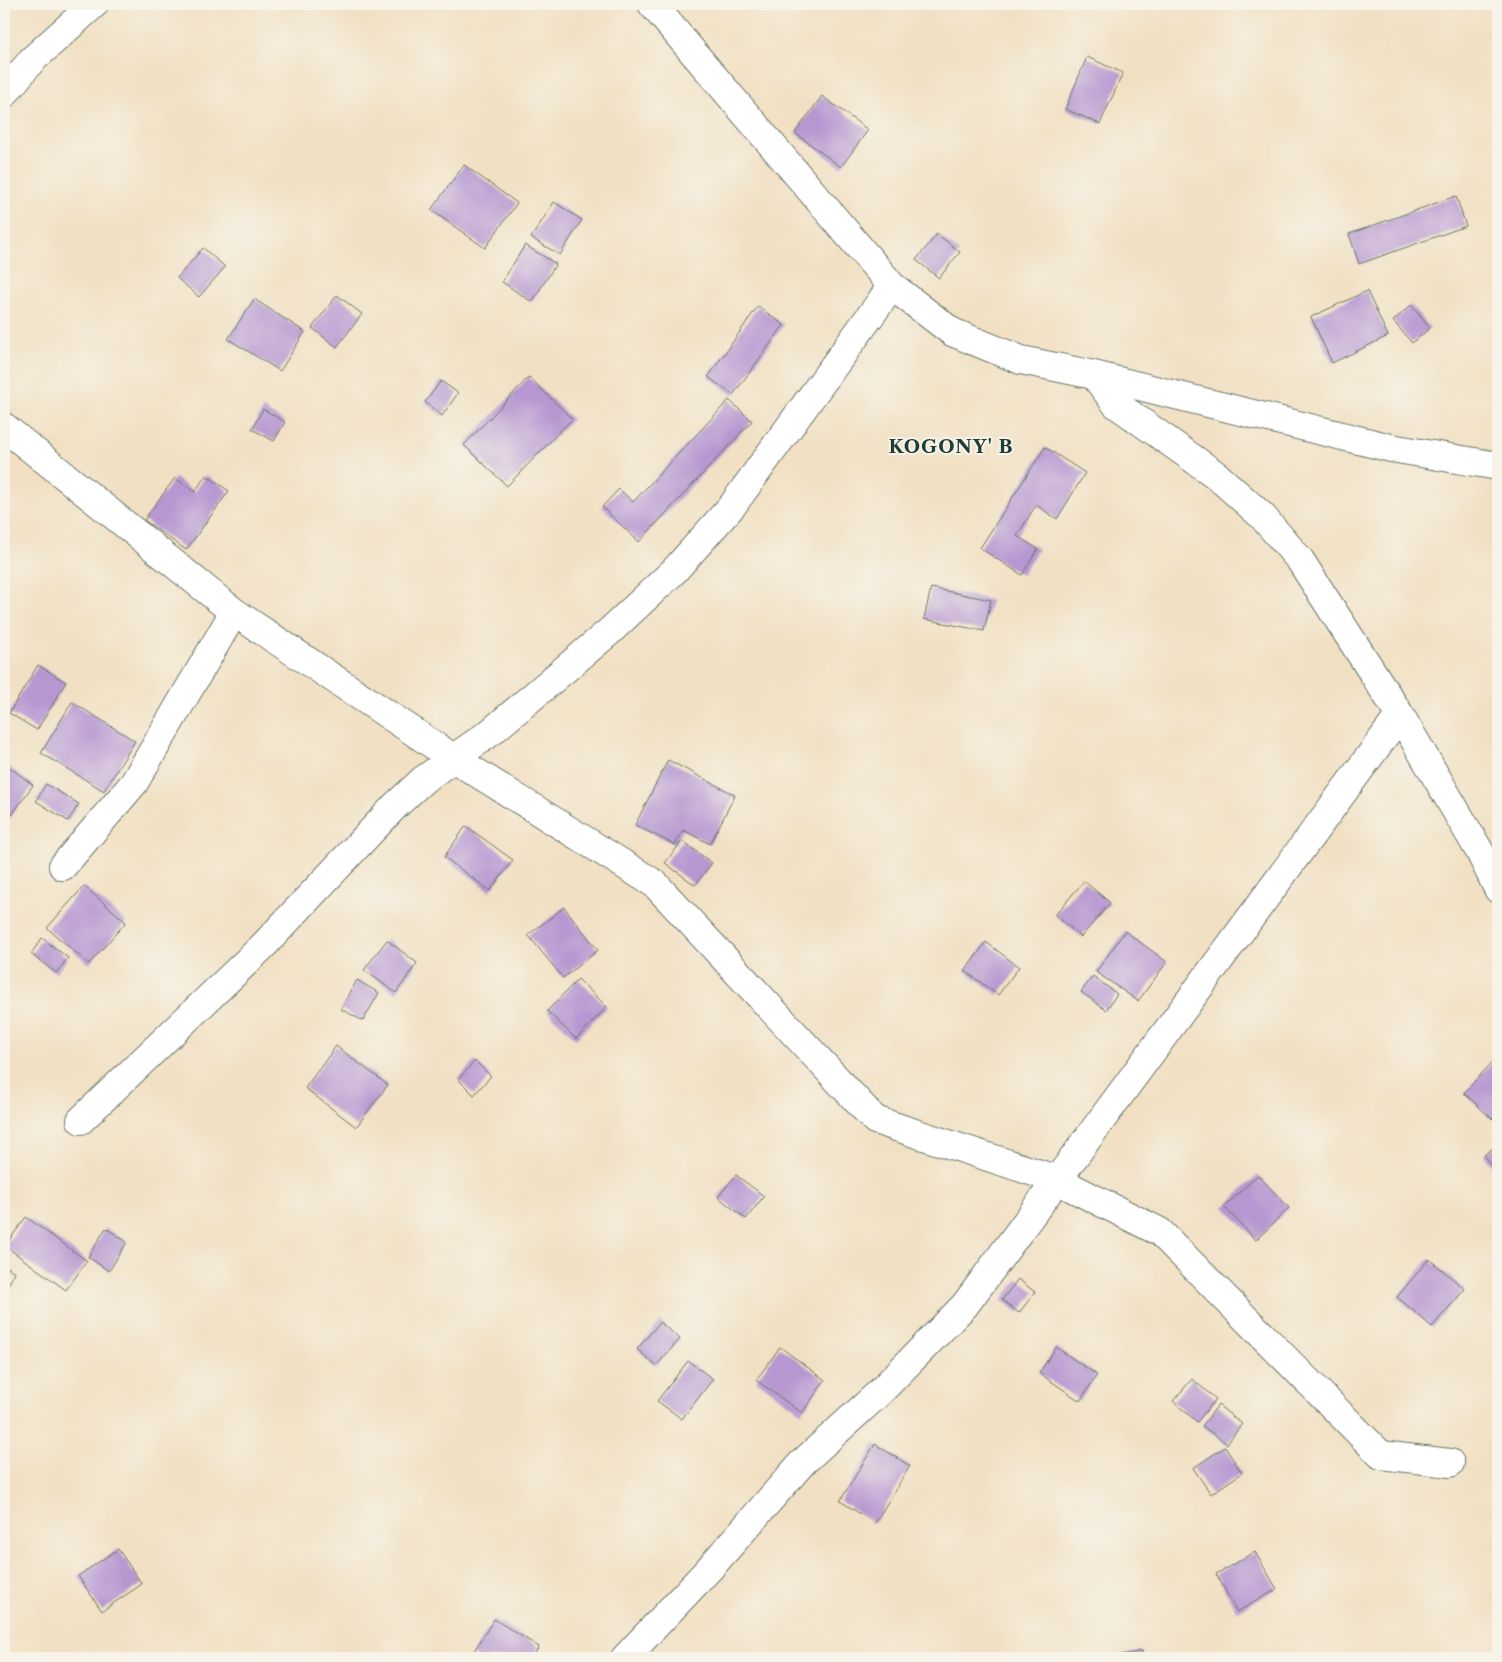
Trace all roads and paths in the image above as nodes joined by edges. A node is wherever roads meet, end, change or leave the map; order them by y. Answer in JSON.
{"nodes":[{"id":1,"x":94,"y":4,"type":"edge"},
{"id":2,"x":652,"y":4,"type":"edge"},
{"id":3,"x":4,"y":94,"type":"edge"},
{"id":4,"x":892,"y":286,"type":"junction"},
{"id":5,"x":1094,"y":375,"type":"junction"},
{"id":6,"x":4,"y":427,"type":"edge"},
{"id":7,"x":1498,"y":466,"type":"edge"},
{"id":8,"x":234,"y":612,"type":"junction"},
{"id":9,"x":1400,"y":715,"type":"junction"},
{"id":10,"x":453,"y":758,"type":"junction"},
{"id":11,"x":63,"y":866,"type":"dead end"},
{"id":12,"x":1498,"y":889,"type":"edge"},
{"id":13,"x":81,"y":1120,"type":"dead end"},
{"id":14,"x":1055,"y":1179,"type":"junction"},
{"id":15,"x":1450,"y":1463,"type":"dead end"},
{"id":16,"x":625,"y":1658,"type":"edge"}],
"edges":[{"from":1,"to":3,"type":"street"},
{"from":2,"to":4,"type":"street"},
{"from":4,"to":5,"type":"street"},
{"from":4,"to":10,"type":"street"},
{"from":5,"to":7,"type":"street"},
{"from":5,"to":9,"type":"street"},
{"from":6,"to":8,"type":"street"},
{"from":8,"to":10,"type":"street"},
{"from":8,"to":11,"type":"street"},
{"from":9,"to":12,"type":"street"},
{"from":9,"to":14,"type":"street"},
{"from":10,"to":13,"type":"street"},
{"from":10,"to":14,"type":"street"},
{"from":14,"to":15,"type":"street"},
{"from":14,"to":16,"type":"street"}]}
